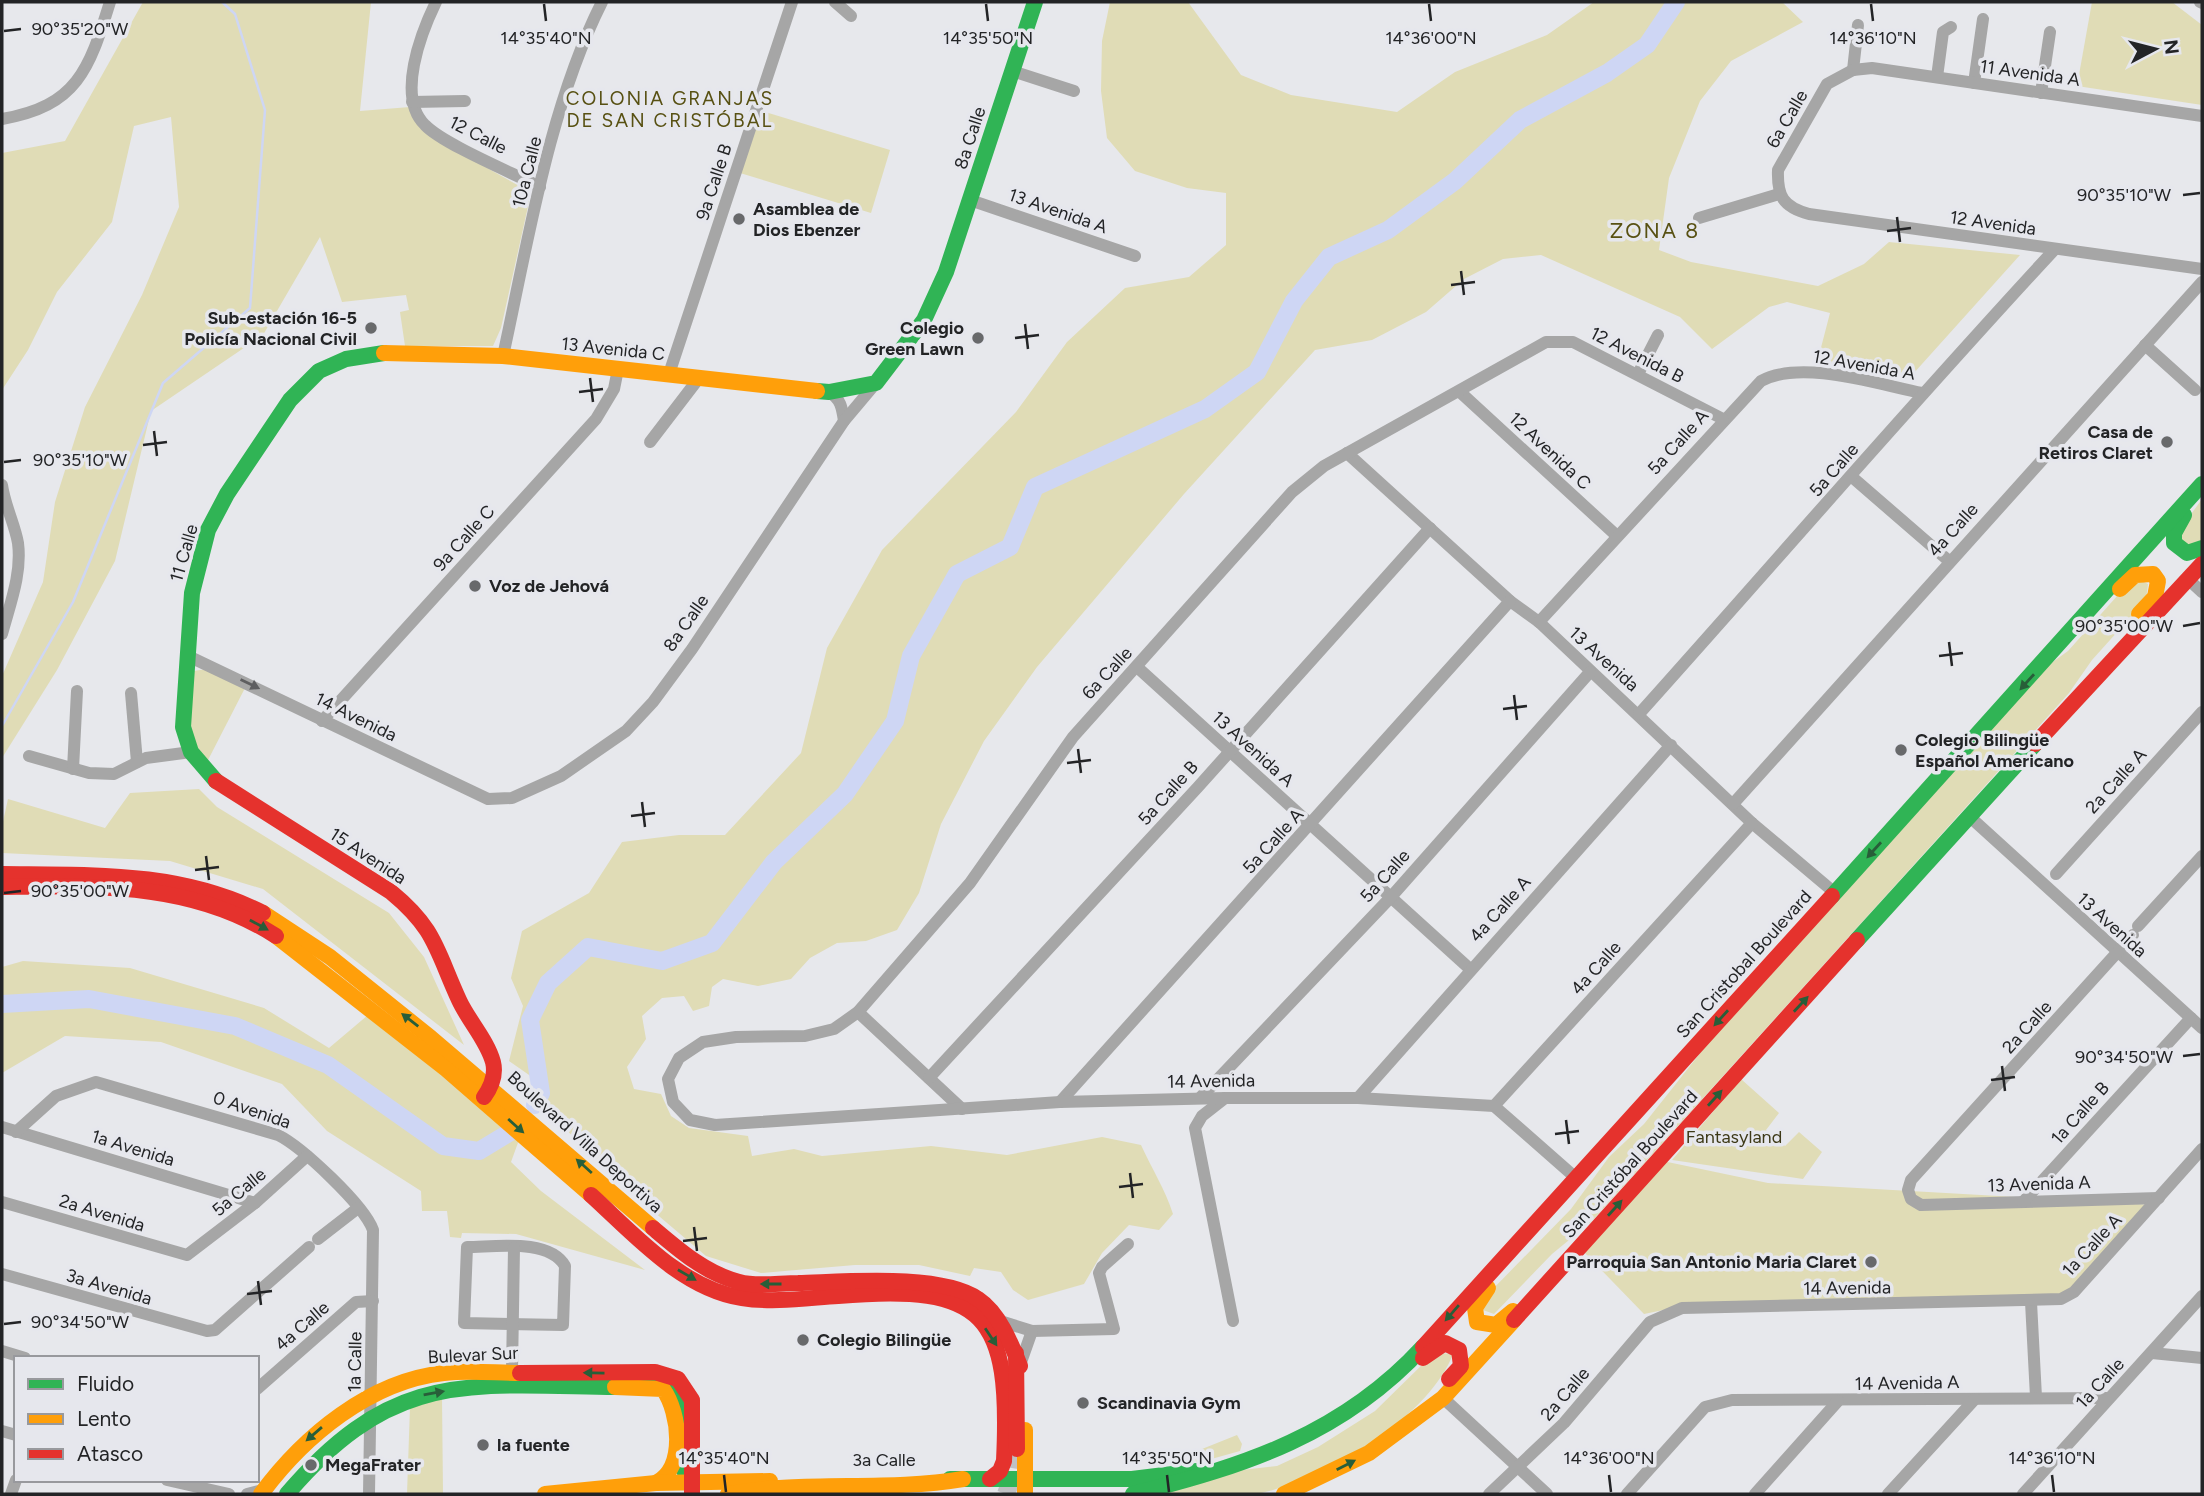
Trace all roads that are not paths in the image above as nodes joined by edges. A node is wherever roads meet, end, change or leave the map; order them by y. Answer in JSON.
{"nodes":[{"id":1,"x":110,"y":2,"type":"edge"},
{"id":2,"x":436,"y":2,"type":"edge"},
{"id":3,"x":602,"y":2,"type":"edge"},
{"id":4,"x":792,"y":2,"type":"edge"},
{"id":5,"x":835,"y":2,"type":"edge"},
{"id":6,"x":1032,"y":3,"type":"edge"},
{"id":7,"x":851,"y":16,"type":"dead end"},
{"id":8,"x":1983,"y":19,"type":"dead end"},
{"id":9,"x":1858,"y":25,"type":"dead end"},
{"id":10,"x":1951,"y":27,"type":"dead end"},
{"id":11,"x":2050,"y":32,"type":"dead end"},
{"id":12,"x":1853,"y":70,"type":"junction"},
{"id":13,"x":1012,"y":71,"type":"junction"},
{"id":14,"x":1937,"y":77,"type":"junction"},
{"id":15,"x":1974,"y":83,"type":"junction"},
{"id":16,"x":1074,"y":91,"type":"dead end"},
{"id":17,"x":2041,"y":93,"type":"junction"},
{"id":18,"x":465,"y":101,"type":"dead end"},
{"id":19,"x":412,"y":102,"type":"junction"},
{"id":20,"x":2202,"y":116,"type":"edge"},
{"id":21,"x":2,"y":119,"type":"edge"},
{"id":22,"x":540,"y":187,"type":"junction"},
{"id":23,"x":1780,"y":197,"type":"junction"},
{"id":24,"x":970,"y":200,"type":"junction"},
{"id":25,"x":1699,"y":218,"type":"dead end"},
{"id":26,"x":2055,"y":249,"type":"junction"},
{"id":27,"x":1135,"y":256,"type":"dead end"},
{"id":28,"x":2202,"y":269,"type":"edge"},
{"id":29,"x":2202,"y":282,"type":"edge"},
{"id":30,"x":1658,"y":335,"type":"dead end"},
{"id":31,"x":1573,"y":342,"type":"joint"},
{"id":32,"x":2146,"y":345,"type":"junction"},
{"id":33,"x":503,"y":356,"type":"junction"},
{"id":34,"x":346,"y":359,"type":"joint"},
{"id":35,"x":618,"y":369,"type":"junction"},
{"id":36,"x":669,"y":374,"type":"junction"},
{"id":37,"x":1638,"y":374,"type":"junction"},
{"id":38,"x":699,"y":378,"type":"junction"},
{"id":39,"x":1761,"y":381,"type":"joint"},
{"id":40,"x":876,"y":383,"type":"junction"},
{"id":41,"x":2195,"y":390,"type":"dead end"},
{"id":42,"x":829,"y":392,"type":"junction"},
{"id":43,"x":1460,"y":392,"type":"junction"},
{"id":44,"x":1922,"y":393,"type":"junction"},
{"id":45,"x":1723,"y":419,"type":"junction"},
{"id":46,"x":844,"y":421,"type":"junction"},
{"id":47,"x":650,"y":442,"type":"dead end"},
{"id":48,"x":1347,"y":453,"type":"junction"},
{"id":49,"x":1852,"y":477,"type":"junction"},
{"id":50,"x":2202,"y":484,"type":"edge"},
{"id":51,"x":2,"y":485,"type":"edge"},
{"id":52,"x":2202,"y":494,"type":"edge"},
{"id":53,"x":1430,"y":528,"type":"junction"},
{"id":54,"x":1617,"y":536,"type":"junction"},
{"id":55,"x":2202,"y":548,"type":"edge"},
{"id":56,"x":1949,"y":561,"type":"junction"},
{"id":57,"x":2202,"y":564,"type":"edge"},
{"id":58,"x":2188,"y":579,"type":"junction"},
{"id":59,"x":2202,"y":592,"type":"edge"},
{"id":60,"x":1510,"y":601,"type":"junction"},
{"id":61,"x":1539,"y":622,"type":"junction"},
{"id":62,"x":2,"y":634,"type":"edge"},
{"id":63,"x":188,"y":656,"type":"junction"},
{"id":64,"x":2046,"y":660,"type":"junction"},
{"id":65,"x":1137,"y":667,"type":"junction"},
{"id":66,"x":1590,"y":672,"type":"junction"},
{"id":67,"x":76,"y":691,"type":"dead end"},
{"id":68,"x":131,"y":692,"type":"dead end"},
{"id":69,"x":2082,"y":692,"type":"junction"},
{"id":70,"x":2202,"y":712,"type":"edge"},
{"id":71,"x":1639,"y":714,"type":"junction"},
{"id":72,"x":322,"y":721,"type":"junction"},
{"id":73,"x":1671,"y":745,"type":"junction"},
{"id":74,"x":1229,"y":751,"type":"junction"},
{"id":75,"x":29,"y":756,"type":"dead end"},
{"id":76,"x":195,"y":758,"type":"junction"},
{"id":77,"x":137,"y":762,"type":"junction"},
{"id":78,"x":73,"y":769,"type":"junction"},
{"id":79,"x":512,"y":798,"type":"joint"},
{"id":80,"x":1733,"y":804,"type":"junction"},
{"id":81,"x":1970,"y":817,"type":"junction"},
{"id":82,"x":1752,"y":823,"type":"junction"},
{"id":83,"x":1311,"y":825,"type":"junction"},
{"id":84,"x":2202,"y":856,"type":"edge"},
{"id":85,"x":2,"y":874,"type":"edge"},
{"id":86,"x":2056,"y":874,"type":"dead end"},
{"id":87,"x":2,"y":887,"type":"edge"},
{"id":88,"x":1835,"y":893,"type":"junction"},
{"id":89,"x":210,"y":897,"type":"junction"},
{"id":90,"x":1391,"y":897,"type":"junction"},
{"id":91,"x":2118,"y":953,"type":"junction"},
{"id":92,"x":1470,"y":969,"type":"junction"},
{"id":93,"x":858,"y":1012,"type":"junction"},
{"id":94,"x":2191,"y":1018,"type":"junction"},
{"id":95,"x":2202,"y":1028,"type":"edge"},
{"id":96,"x":929,"y":1078,"type":"junction"},
{"id":97,"x":488,"y":1091,"type":"junction"},
{"id":98,"x":1200,"y":1098,"type":"junction"},
{"id":99,"x":1225,"y":1098,"type":"junction"},
{"id":100,"x":1358,"y":1098,"type":"junction"},
{"id":101,"x":1060,"y":1102,"type":"junction"},
{"id":102,"x":1494,"y":1106,"type":"junction"},
{"id":103,"x":962,"y":1109,"type":"junction"},
{"id":104,"x":2,"y":1127,"type":"edge"},
{"id":105,"x":16,"y":1132,"type":"junction"},
{"id":106,"x":2202,"y":1149,"type":"edge"},
{"id":107,"x":307,"y":1156,"type":"junction"},
{"id":108,"x":1576,"y":1178,"type":"junction"},
{"id":109,"x":2159,"y":1198,"type":"junction"},
{"id":110,"x":2,"y":1202,"type":"edge"},
{"id":111,"x":2023,"y":1202,"type":"junction"},
{"id":112,"x":255,"y":1203,"type":"junction"},
{"id":113,"x":1921,"y":1205,"type":"joint"},
{"id":114,"x":358,"y":1208,"type":"junction"},
{"id":115,"x":1549,"y":1211,"type":"junction"},
{"id":116,"x":1597,"y":1228,"type":"junction"},
{"id":117,"x":373,"y":1230,"type":"joint"},
{"id":118,"x":1128,"y":1244,"type":"dead end"},
{"id":119,"x":514,"y":1248,"type":"junction"},
{"id":120,"x":192,"y":1254,"type":"joint"},
{"id":121,"x":2,"y":1275,"type":"edge"},
{"id":122,"x":874,"y":1289,"type":"junction"},
{"id":123,"x":2202,"y":1296,"type":"edge"},
{"id":124,"x":373,"y":1301,"type":"junction"},
{"id":125,"x":2031,"y":1302,"type":"junction"},
{"id":126,"x":1664,"y":1314,"type":"joint"},
{"id":127,"x":997,"y":1320,"type":"junction"},
{"id":128,"x":1233,"y":1321,"type":"dead end"},
{"id":129,"x":513,"y":1324,"type":"junction"},
{"id":130,"x":1032,"y":1331,"type":"junction"},
{"id":131,"x":2152,"y":1353,"type":"junction"},
{"id":132,"x":2202,"y":1358,"type":"edge"},
{"id":133,"x":1018,"y":1359,"type":"junction"},
{"id":134,"x":512,"y":1371,"type":"junction"},
{"id":135,"x":640,"y":1380,"type":"junction"},
{"id":136,"x":259,"y":1387,"type":"edge"},
{"id":137,"x":371,"y":1397,"type":"junction"},
{"id":138,"x":2036,"y":1397,"type":"junction"},
{"id":139,"x":1443,"y":1398,"type":"junction"},
{"id":140,"x":2109,"y":1398,"type":"junction"},
{"id":141,"x":1976,"y":1399,"type":"junction"},
{"id":142,"x":1368,"y":1400,"type":"junction"},
{"id":143,"x":1838,"y":1401,"type":"junction"},
{"id":144,"x":371,"y":1416,"type":"junction"},
{"id":145,"x":1393,"y":1437,"type":"junction"},
{"id":146,"x":1017,"y":1449,"type":"tunnel mouth"},
{"id":147,"x":1223,"y":1467,"type":"junction"},
{"id":148,"x":1519,"y":1469,"type":"junction"},
{"id":149,"x":963,"y":1479,"type":"junction"},
{"id":150,"x":990,"y":1479,"type":"junction"},
{"id":151,"x":689,"y":1482,"type":"edge"},
{"id":152,"x":656,"y":1483,"type":"junction"},
{"id":153,"x":784,"y":1487,"type":"edge"},
{"id":154,"x":1025,"y":1487,"type":"edge"},
{"id":155,"x":1053,"y":1487,"type":"edge"},
{"id":156,"x":179,"y":1489,"type":"edge"},
{"id":157,"x":564,"y":1492,"type":"edge"},
{"id":158,"x":257,"y":1493,"type":"edge"},
{"id":159,"x":229,"y":1494,"type":"edge"},
{"id":160,"x":287,"y":1494,"type":"edge"},
{"id":161,"x":369,"y":1494,"type":"edge"},
{"id":162,"x":545,"y":1494,"type":"edge"},
{"id":163,"x":728,"y":1494,"type":"edge"},
{"id":164,"x":1137,"y":1494,"type":"edge"},
{"id":165,"x":1284,"y":1494,"type":"edge"},
{"id":166,"x":1489,"y":1494,"type":"edge"},
{"id":167,"x":1547,"y":1494,"type":"edge"},
{"id":168,"x":1627,"y":1494,"type":"edge"},
{"id":169,"x":1755,"y":1494,"type":"edge"},
{"id":170,"x":1888,"y":1494,"type":"edge"},
{"id":171,"x":2023,"y":1494,"type":"edge"}],
"edges":[{"from":1,"to":21,"type":"street"},
{"from":2,"to":19,"type":"street"},
{"from":3,"to":22,"type":"street","name":"10a Calle"},
{"from":4,"to":36,"type":"street","name":"9a Calle B"},
{"from":5,"to":7,"type":"street"},
{"from":6,"to":13,"type":"main road","name":"8a Calle"},
{"from":8,"to":15,"type":"street"},
{"from":9,"to":12,"type":"street"},
{"from":10,"to":14,"type":"street"},
{"from":11,"to":17,"type":"street"},
{"from":12,"to":14,"type":"street","name":"11 Avenida A"},
{"from":12,"to":23,"type":"street","name":"6a Calle"},
{"from":13,"to":16,"type":"street"},
{"from":13,"to":24,"type":"main road","name":"8a Calle"},
{"from":14,"to":15,"type":"street","name":"11 Avenida A"},
{"from":15,"to":17,"type":"street","name":"11 Avenida A"},
{"from":17,"to":20,"type":"street","name":"11 Avenida A"},
{"from":18,"to":19,"type":"street"},
{"from":19,"to":22,"type":"street","name":"12 Calle"},
{"from":22,"to":33,"type":"street","name":"10a Calle"},
{"from":23,"to":25,"type":"street"},
{"from":23,"to":26,"type":"street","name":"12 Avenida"},
{"from":24,"to":27,"type":"street","name":"13 Avenida A"},
{"from":24,"to":40,"type":"main road","name":"8a Calle"},
{"from":26,"to":28,"type":"street","name":"12 Avenida"},
{"from":26,"to":44,"type":"street","name":"5a Calle"},
{"from":29,"to":32,"type":"street","name":"4a Calle"},
{"from":30,"to":37,"type":"street"},
{"from":31,"to":37,"type":"street","name":"12 Avenida B"},
{"from":31,"to":43,"type":"street","name":"6a Calle"},
{"from":32,"to":41,"type":"street"},
{"from":32,"to":56,"type":"street","name":"4a Calle"},
{"from":33,"to":34,"type":"main road","name":"13 Avenida C"},
{"from":33,"to":35,"type":"main road","name":"13 Avenida C"},
{"from":34,"to":63,"type":"main road","name":"11 Calle"},
{"from":35,"to":36,"type":"main road","name":"13 Avenida C"},
{"from":35,"to":72,"type":"street","name":"9a Calle C"},
{"from":36,"to":38,"type":"main road","name":"13 Avenida C"},
{"from":37,"to":45,"type":"street","name":"12 Avenida B"},
{"from":38,"to":42,"type":"main road","name":"13 Avenida C"},
{"from":38,"to":47,"type":"street"},
{"from":39,"to":44,"type":"street","name":"12 Avenida A"},
{"from":39,"to":45,"type":"street","name":"5a Calle A"},
{"from":40,"to":42,"type":"main road","name":"13 Avenida C"},
{"from":40,"to":46,"type":"street","name":"8a Calle"},
{"from":42,"to":46,"type":"street"},
{"from":43,"to":48,"type":"street","name":"6a Calle"},
{"from":43,"to":54,"type":"street","name":"12 Avenida C"},
{"from":44,"to":49,"type":"street","name":"5a Calle"},
{"from":45,"to":54,"type":"street","name":"5a Calle A"},
{"from":46,"to":79,"type":"street","name":"8a Calle"},
{"from":48,"to":53,"type":"street","name":"13 Avenida"},
{"from":48,"to":65,"type":"street","name":"6a Calle"},
{"from":49,"to":56,"type":"street"},
{"from":49,"to":71,"type":"street","name":"5a Calle"},
{"from":50,"to":64,"type":"main road","name":"San Cristobal Boulevard"},
{"from":51,"to":62,"type":"street"},
{"from":52,"to":55,"type":"main road"},
{"from":53,"to":60,"type":"street","name":"13 Avenida"},
{"from":53,"to":74,"type":"street","name":"5a Calle B"},
{"from":54,"to":61,"type":"street","name":"5a Calle A"},
{"from":56,"to":80,"type":"street","name":"4a Calle"},
{"from":57,"to":58,"type":"main road"},
{"from":58,"to":59,"type":"street"},
{"from":58,"to":69,"type":"main road"},
{"from":60,"to":61,"type":"street","name":"13 Avenida"},
{"from":60,"to":83,"type":"street","name":"5a Calle A"},
{"from":61,"to":66,"type":"street","name":"13 Avenida"},
{"from":63,"to":72,"type":"street","name":"14 Avenida","one_way":true},
{"from":63,"to":76,"type":"main road","name":"11 Calle"},
{"from":64,"to":69,"type":"main road"},
{"from":64,"to":88,"type":"main road","name":"San Cristobal Boulevard","one_way":true},
{"from":65,"to":74,"type":"street","name":"13 Avenida A"},
{"from":65,"to":93,"type":"street","name":"6a Calle"},
{"from":66,"to":71,"type":"street","name":"13 Avenida"},
{"from":66,"to":90,"type":"street","name":"5a Calle"},
{"from":67,"to":78,"type":"street"},
{"from":68,"to":77,"type":"street"},
{"from":69,"to":81,"type":"main road"},
{"from":70,"to":86,"type":"street","name":"2a Calle A"},
{"from":71,"to":73,"type":"street","name":"13 Avenida"},
{"from":72,"to":79,"type":"street","name":"14 Avenida"},
{"from":73,"to":80,"type":"street","name":"13 Avenida"},
{"from":73,"to":92,"type":"street","name":"4a Calle A"},
{"from":74,"to":83,"type":"street","name":"13 Avenida A"},
{"from":74,"to":96,"type":"street","name":"5a Calle B"},
{"from":75,"to":78,"type":"street"},
{"from":76,"to":77,"type":"street"},
{"from":76,"to":97,"type":"main road","name":"15 Avenida"},
{"from":77,"to":78,"type":"street"},
{"from":80,"to":82,"type":"street","name":"13 Avenida"},
{"from":81,"to":91,"type":"street","name":"13 Avenida"},
{"from":116,"to":81,"type":"main road","name":"San Cristóbal Boulevard","one_way":true},
{"from":82,"to":88,"type":"street","name":"13 Avenida"},
{"from":82,"to":102,"type":"street","name":"4a Calle"},
{"from":83,"to":90,"type":"street","name":"13 Avenida A"},
{"from":83,"to":101,"type":"street","name":"5a Calle A"},
{"from":84,"to":91,"type":"street","name":"2a Calle"},
{"from":85,"to":89,"type":"main road","name":"Boulevard Villa Deportiva"},
{"from":87,"to":89,"type":"main road","name":"Boulevard Villa Deportiva"},
{"from":88,"to":108,"type":"main road","name":"San Cristobal Boulevard","one_way":true},
{"from":89,"to":97,"type":"main road","name":"Boulevard Villa Deportiva"},
{"from":90,"to":92,"type":"street","name":"13 Avenida A"},
{"from":90,"to":98,"type":"street","name":"5a Calle"},
{"from":91,"to":94,"type":"street","name":"13 Avenida"},
{"from":91,"to":113,"type":"street","name":"2a Calle"},
{"from":92,"to":100,"type":"street","name":"4a Calle A"},
{"from":93,"to":96,"type":"street"},
{"from":93,"to":103,"type":"street","name":"6a Calle"},
{"from":94,"to":95,"type":"street","name":"13 Avenida"},
{"from":94,"to":111,"type":"street","name":"1a Calle B"},
{"from":96,"to":103,"type":"street"},
{"from":97,"to":122,"type":"main road","name":"Boulevard Villa Deportiva"},
{"from":98,"to":99,"type":"street","name":"14 Avenida"},
{"from":98,"to":101,"type":"street","name":"14 Avenida"},
{"from":99,"to":100,"type":"street","name":"14 Avenida"},
{"from":99,"to":128,"type":"street"},
{"from":100,"to":102,"type":"street","name":"14 Avenida"},
{"from":101,"to":103,"type":"street","name":"14 Avenida"},
{"from":102,"to":108,"type":"street"},
{"from":104,"to":105,"type":"street","name":"1a Avenida"},
{"from":105,"to":107,"type":"street","name":"0 Avenida"},
{"from":105,"to":112,"type":"street","name":"1a Avenida"},
{"from":106,"to":109,"type":"street","name":"1a Calle A"},
{"from":107,"to":112,"type":"street","name":"5a Calle"},
{"from":107,"to":114,"type":"street","name":"0 Avenida"},
{"from":108,"to":115,"type":"main road","name":"San Cristobal Boulevard"},
{"from":109,"to":111,"type":"street","name":"13 Avenida A"},
{"from":109,"to":125,"type":"street","name":"1a Calle A"},
{"from":110,"to":120,"type":"street","name":"2a Avenida"},
{"from":111,"to":113,"type":"street","name":"13 Avenida A"},
{"from":112,"to":120,"type":"street","name":"5a Calle"},
{"from":114,"to":117,"type":"street","name":"0 Avenida"},
{"from":114,"to":121,"type":"street","name":"3a Avenida"},
{"from":115,"to":116,"type":"main road"},
{"from":115,"to":142,"type":"main road","name":"San Cristobal Boulevard","one_way":true},
{"from":116,"to":139,"type":"main road","name":"San Cristóbal Boulevard"},
{"from":117,"to":124,"type":"street","name":"1a Calle"},
{"from":118,"to":130,"type":"street"},
{"from":119,"to":129,"type":"street"},
{"from":119,"to":129,"type":"street"},
{"from":119,"to":129,"type":"street"},
{"from":122,"to":127,"type":"main road","name":"Boulevard Villa Deportiva"},
{"from":122,"to":150,"type":"main road","name":"Boulevard Villa Deportiva","one_way":true},
{"from":123,"to":131,"type":"street","name":"1a Calle"},
{"from":124,"to":136,"type":"street","name":"4a Calle"},
{"from":124,"to":137,"type":"street","name":"1a Calle"},
{"from":125,"to":126,"type":"street","name":"14 Avenida"},
{"from":125,"to":138,"type":"street"},
{"from":126,"to":148,"type":"street","name":"2a Calle"},
{"from":127,"to":130,"type":"street"},
{"from":127,"to":133,"type":"main road","name":"Boulevard Villa Deportiva"},
{"from":129,"to":134,"type":"street"},
{"from":130,"to":133,"type":"street"},
{"from":131,"to":132,"type":"street"},
{"from":131,"to":140,"type":"street","name":"1a Calle"},
{"from":133,"to":146,"type":"main road"},
{"from":133,"to":154,"type":"main road","name":"Boulevard Villa Deportiva"},
{"from":135,"to":134,"type":"main road","name":"Bulevar Sur","one_way":true},
{"from":134,"to":137,"type":"main road","name":"Bulevar Sur"},
{"from":144,"to":135,"type":"main road","name":"Bulevar Sur","one_way":true},
{"from":135,"to":151,"type":"main road"},
{"from":135,"to":151,"type":"main road","name":"Bulevar Sur"},
{"from":135,"to":152,"type":"main road"},
{"from":137,"to":144,"type":"street","name":"1a Calle"},
{"from":137,"to":158,"type":"main road","name":"Bulevar Sur","one_way":true},
{"from":138,"to":140,"type":"street","name":"14 Avenida A"},
{"from":138,"to":141,"type":"street","name":"14 Avenida A"},
{"from":139,"to":145,"type":"main road","name":"San Cristóbal Boulevard"},
{"from":139,"to":148,"type":"street"},
{"from":140,"to":171,"type":"street","name":"1a Calle"},
{"from":141,"to":143,"type":"street","name":"14 Avenida A"},
{"from":141,"to":170,"type":"street"},
{"from":142,"to":145,"type":"main road"},
{"from":142,"to":147,"type":"main road","name":"San Cristobal Boulevard"},
{"from":143,"to":168,"type":"street","name":"14 Avenida A"},
{"from":143,"to":169,"type":"street"},
{"from":144,"to":160,"type":"main road","name":"Bulevar Sur"},
{"from":144,"to":161,"type":"street","name":"1a Calle"},
{"from":165,"to":145,"type":"main road","name":"San Cristóbal Boulevard","one_way":true},
{"from":147,"to":155,"type":"main road","name":"3a Calle"},
{"from":147,"to":164,"type":"main road"},
{"from":148,"to":166,"type":"street","name":"2a Calle"},
{"from":148,"to":167,"type":"street"},
{"from":149,"to":150,"type":"main road","name":"3a Calle"},
{"from":149,"to":153,"type":"main road","name":"3a Calle"},
{"from":149,"to":163,"type":"main road"},
{"from":150,"to":154,"type":"main road","name":"3a Calle"},
{"from":151,"to":152,"type":"main road","name":"3a Calle"},
{"from":151,"to":153,"type":"main road","name":"3a Calle"},
{"from":152,"to":157,"type":"main road","name":"3a Calle"},
{"from":154,"to":155,"type":"main road","name":"3a Calle"},
{"from":156,"to":159,"type":"street"},
{"from":157,"to":162,"type":"main road","name":"3a Calle"}]}
